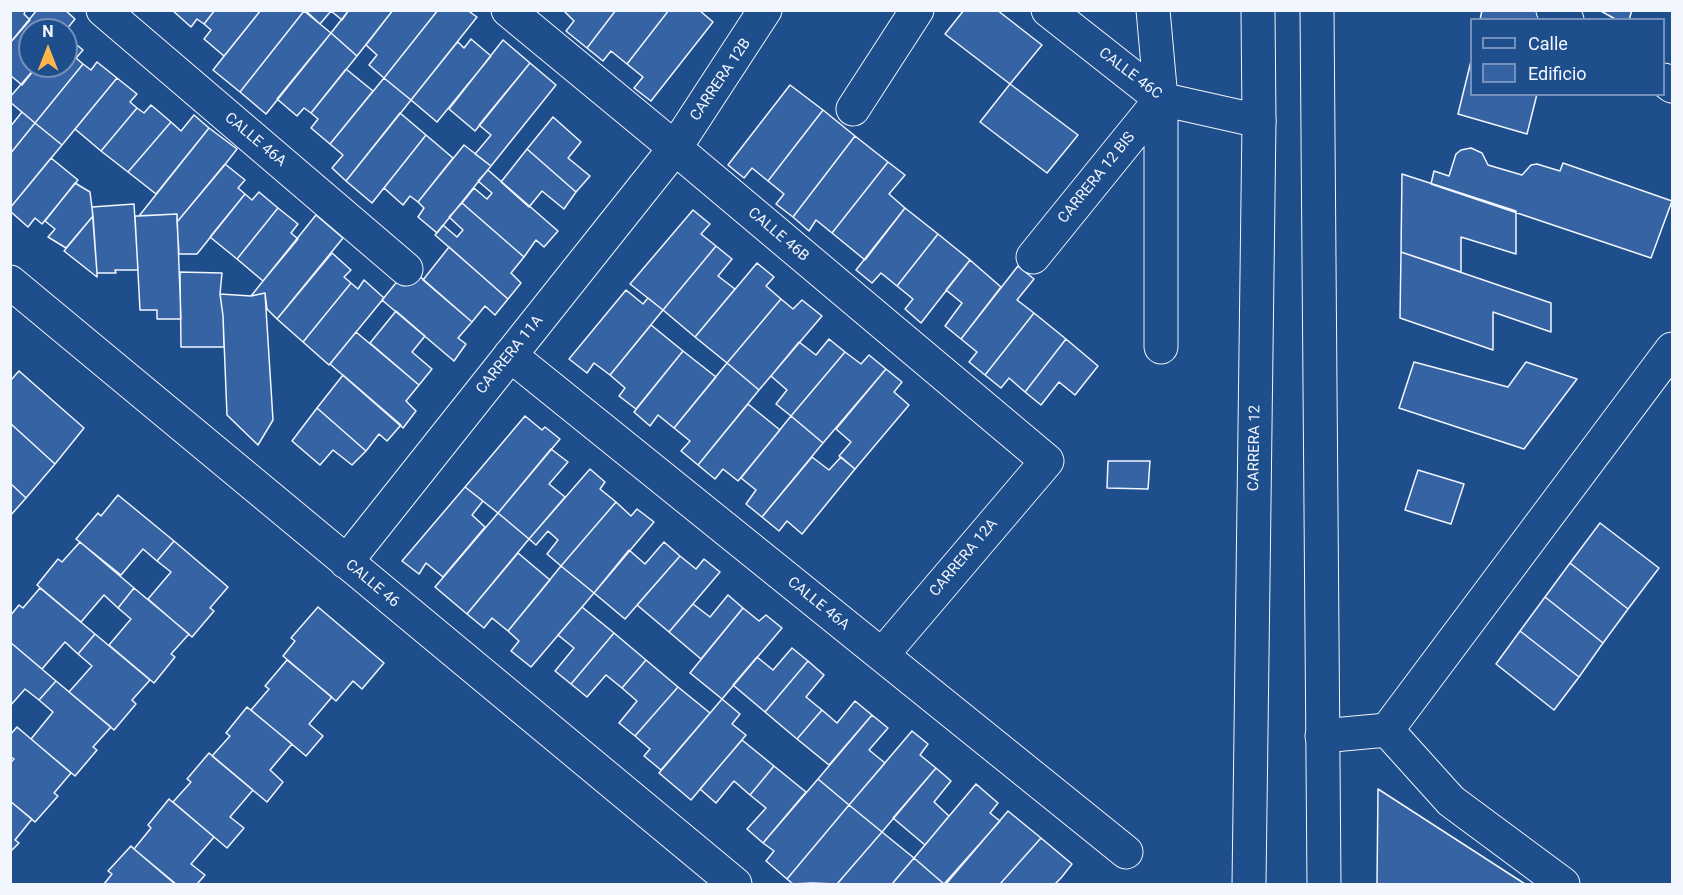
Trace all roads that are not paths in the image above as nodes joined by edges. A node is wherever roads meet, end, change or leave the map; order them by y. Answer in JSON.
{"nodes":[{"id":1,"x":103,"y":10,"type":"edge"},
{"id":2,"x":508,"y":10,"type":"edge"},
{"id":3,"x":765,"y":10,"type":"edge"},
{"id":4,"x":917,"y":10,"type":"edge"},
{"id":5,"x":1048,"y":10,"type":"edge"},
{"id":6,"x":1153,"y":10,"type":"edge"},
{"id":7,"x":1258,"y":10,"type":"edge"},
{"id":8,"x":1317,"y":10,"type":"edge"},
{"id":9,"x":1161,"y":99,"type":"junction"},
{"id":10,"x":853,"y":109,"type":"dead end"},
{"id":11,"x":1259,"y":121,"type":"junction"},
{"id":12,"x":675,"y":148,"type":"junction"},
{"id":13,"x":1033,"y":257,"type":"dead end"},
{"id":14,"x":406,"y":269,"type":"dead end"},
{"id":15,"x":10,"y":282,"type":"edge"},
{"id":16,"x":1161,"y":347,"type":"dead end"},
{"id":17,"x":1672,"y":349,"type":"edge"},
{"id":18,"x":510,"y":356,"type":"junction"},
{"id":19,"x":1047,"y":461,"type":"joint"},
{"id":20,"x":346,"y":562,"type":"junction"},
{"id":21,"x":882,"y":655,"type":"junction"},
{"id":22,"x":1387,"y":730,"type":"junction"},
{"id":23,"x":1322,"y":736,"type":"junction"},
{"id":24,"x":1126,"y":852,"type":"dead end"},
{"id":25,"x":735,"y":885,"type":"edge"},
{"id":26,"x":1249,"y":885,"type":"edge"},
{"id":27,"x":1324,"y":885,"type":"edge"},
{"id":28,"x":1563,"y":885,"type":"edge"}],
"edges":[{"from":1,"to":14,"type":"street","name":"CALLE 46A"},
{"from":2,"to":12,"type":"street","name":"CALLE 46B"},
{"from":3,"to":12,"type":"street","name":"CARRERA 12B"},
{"from":4,"to":10,"type":"street"},
{"from":5,"to":9,"type":"street","name":"CALLE 46C"},
{"from":6,"to":9,"type":"street"},
{"from":7,"to":11,"type":"street","name":"CARRERA 12"},
{"from":8,"to":23,"type":"street"},
{"from":9,"to":11,"type":"street","name":"CALLE 46C"},
{"from":9,"to":13,"type":"street","name":"CARRERA 12 BIS"},
{"from":9,"to":16,"type":"street"},
{"from":11,"to":26,"type":"street","name":"CARRERA 12"},
{"from":12,"to":18,"type":"street","name":"CARRERA 11A"},
{"from":12,"to":19,"type":"street","name":"CALLE 46B"},
{"from":15,"to":20,"type":"street","name":"CALLE 46"},
{"from":17,"to":22,"type":"street"},
{"from":18,"to":20,"type":"street","name":"CARRERA 11A"},
{"from":18,"to":21,"type":"street","name":"CALLE 46A"},
{"from":19,"to":21,"type":"street","name":"CARRERA 12A"},
{"from":20,"to":25,"type":"street","name":"CALLE 46"},
{"from":21,"to":24,"type":"street","name":"CALLE 46A"},
{"from":22,"to":23,"type":"street"},
{"from":22,"to":28,"type":"street"},
{"from":23,"to":27,"type":"street"}]}
